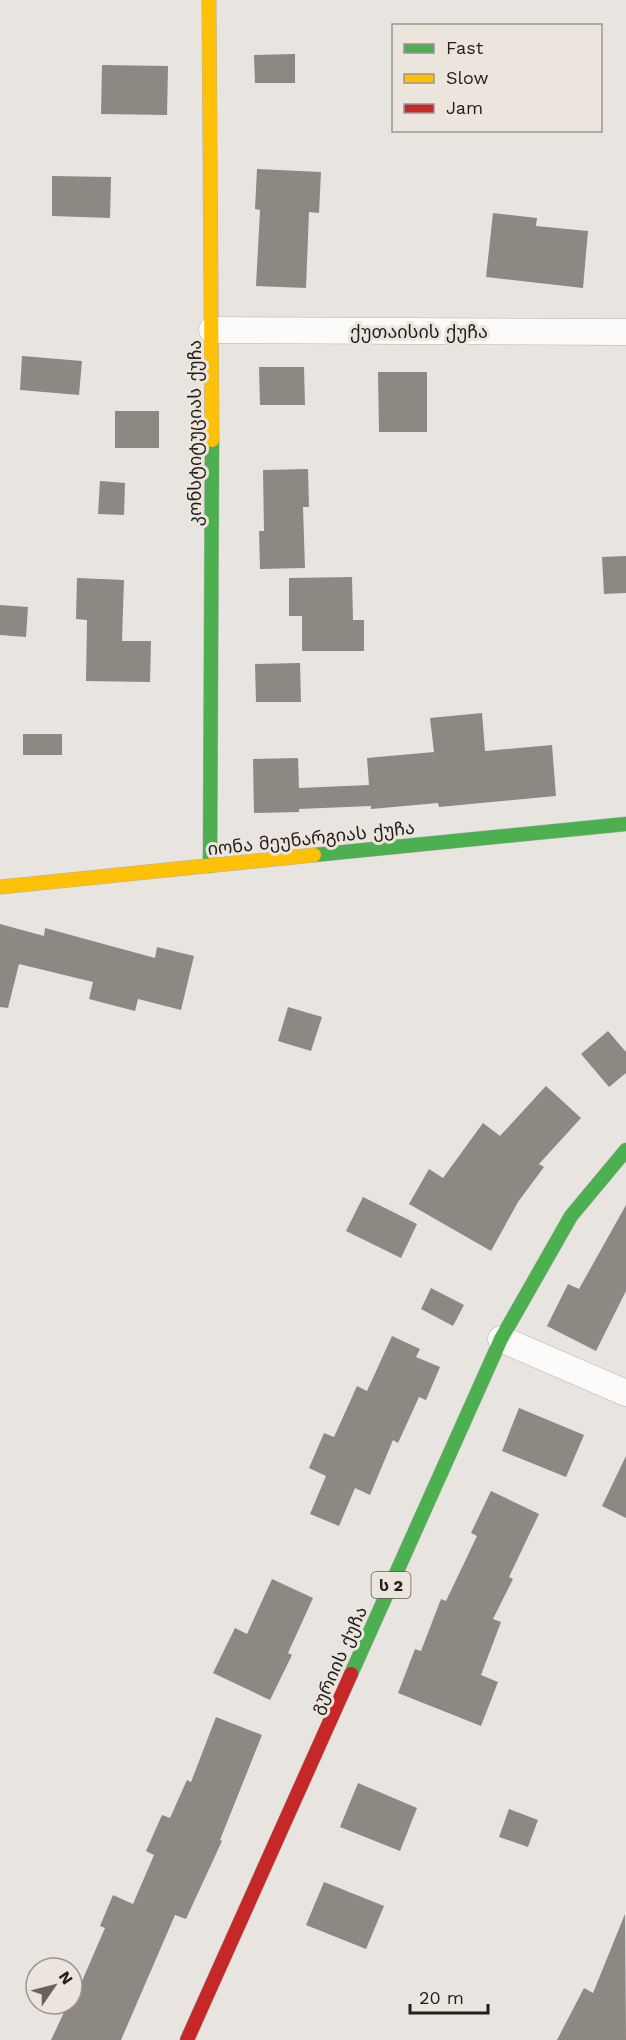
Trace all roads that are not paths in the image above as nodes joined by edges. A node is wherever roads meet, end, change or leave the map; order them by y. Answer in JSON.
{"nodes":[{"id":1,"x":209,"y":0,"type":"edge"},
{"id":2,"x":212,"y":330,"type":"junction"},
{"id":3,"x":626,"y":332,"type":"edge"},
{"id":4,"x":626,"y":824,"type":"edge"},
{"id":5,"x":210,"y":866,"type":"junction"},
{"id":6,"x":0,"y":887,"type":"edge"},
{"id":7,"x":626,"y":1150,"type":"edge"},
{"id":8,"x":501,"y":1339,"type":"junction"},
{"id":9,"x":626,"y":1393,"type":"edge"},
{"id":10,"x":187,"y":2040,"type":"edge"}],
"edges":[{"from":1,"to":2,"type":"main road","name":"კონსტიტუციას ქუჩა"},
{"from":2,"to":3,"type":"street","name":"ქუთაისის ქუჩა"},
{"from":2,"to":5,"type":"main road","name":"კონსტიტუციას ქუჩა"},
{"from":4,"to":5,"type":"main road","name":"იონა მეუნარგიას ქუჩა"},
{"from":5,"to":6,"type":"main road","name":"იონა მეუნარგიას ქუჩა"},
{"from":7,"to":8,"type":"main road","name":"გურიის ქუჩა","number":"ს 2"},
{"from":8,"to":9,"type":"street"},
{"from":8,"to":10,"type":"main road","name":"გურიის ქუჩა","number":"ს 2"}]}
